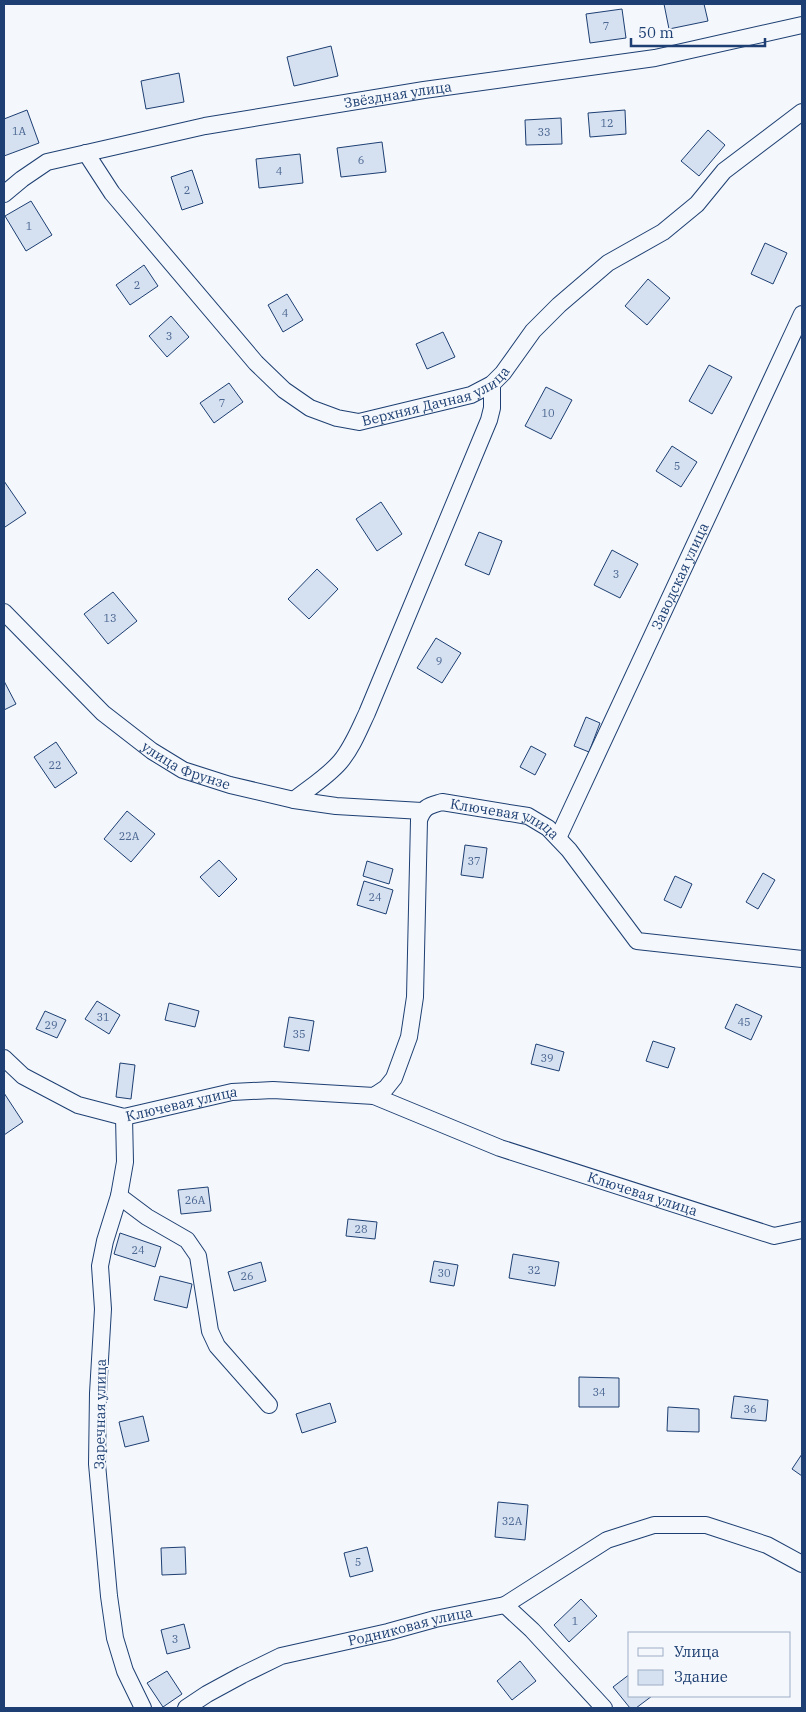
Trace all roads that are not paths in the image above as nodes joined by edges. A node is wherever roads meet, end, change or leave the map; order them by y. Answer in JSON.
{"nodes":[{"id":1,"x":802,"y":25,"type":"edge"},
{"id":2,"x":802,"y":112,"type":"edge"},
{"id":3,"x":86,"y":153,"type":"junction"},
{"id":4,"x":4,"y":194,"type":"edge"},
{"id":5,"x":802,"y":314,"type":"edge"},
{"id":6,"x":492,"y":384,"type":"junction"},
{"id":7,"x":4,"y":612,"type":"edge"},
{"id":8,"x":294,"y":800,"type":"junction"},
{"id":9,"x":422,"y":811,"type":"junction"},
{"id":10,"x":558,"y":838,"type":"junction"},
{"id":11,"x":802,"y":960,"type":"edge"},
{"id":12,"x":4,"y":1058,"type":"edge"},
{"id":13,"x":374,"y":1096,"type":"junction"},
{"id":14,"x":124,"y":1117,"type":"junction"},
{"id":15,"x":119,"y":1196,"type":"junction"},
{"id":16,"x":802,"y":1230,"type":"edge"},
{"id":17,"x":269,"y":1405,"type":"dead end"},
{"id":18,"x":802,"y":1564,"type":"edge"},
{"id":19,"x":505,"y":1605,"type":"junction"},
{"id":20,"x":143,"y":1708,"type":"edge"},
{"id":21,"x":186,"y":1708,"type":"edge"},
{"id":22,"x":604,"y":1708,"type":"edge"}],
"edges":[{"from":1,"to":3,"type":"street","name":"Звёздная улица"},
{"from":2,"to":6,"type":"street","name":"Верхняя Дачная улица"},
{"from":3,"to":4,"type":"street","name":"Звёздная улица"},
{"from":3,"to":6,"type":"street","name":"Верхняя Дачная улица"},
{"from":5,"to":10,"type":"street","name":"Заводская улица"},
{"from":6,"to":8,"type":"street"},
{"from":7,"to":8,"type":"street","name":"улица Фрунзе"},
{"from":8,"to":9,"type":"street","name":"улица Фрунзе"},
{"from":9,"to":10,"type":"street","name":"Ключевая улица"},
{"from":9,"to":13,"type":"street"},
{"from":10,"to":11,"type":"street","name":"Ключевая улица"},
{"from":12,"to":14,"type":"street","name":"Ключевая улица"},
{"from":13,"to":14,"type":"street","name":"Ключевая улица"},
{"from":13,"to":16,"type":"street","name":"Ключевая улица"},
{"from":14,"to":15,"type":"street","name":"Заречная улица"},
{"from":15,"to":17,"type":"street"},
{"from":15,"to":20,"type":"street","name":"Заречная улица"},
{"from":18,"to":19,"type":"street"},
{"from":19,"to":21,"type":"street","name":"Родниковая улица"},
{"from":19,"to":22,"type":"street"}]}
